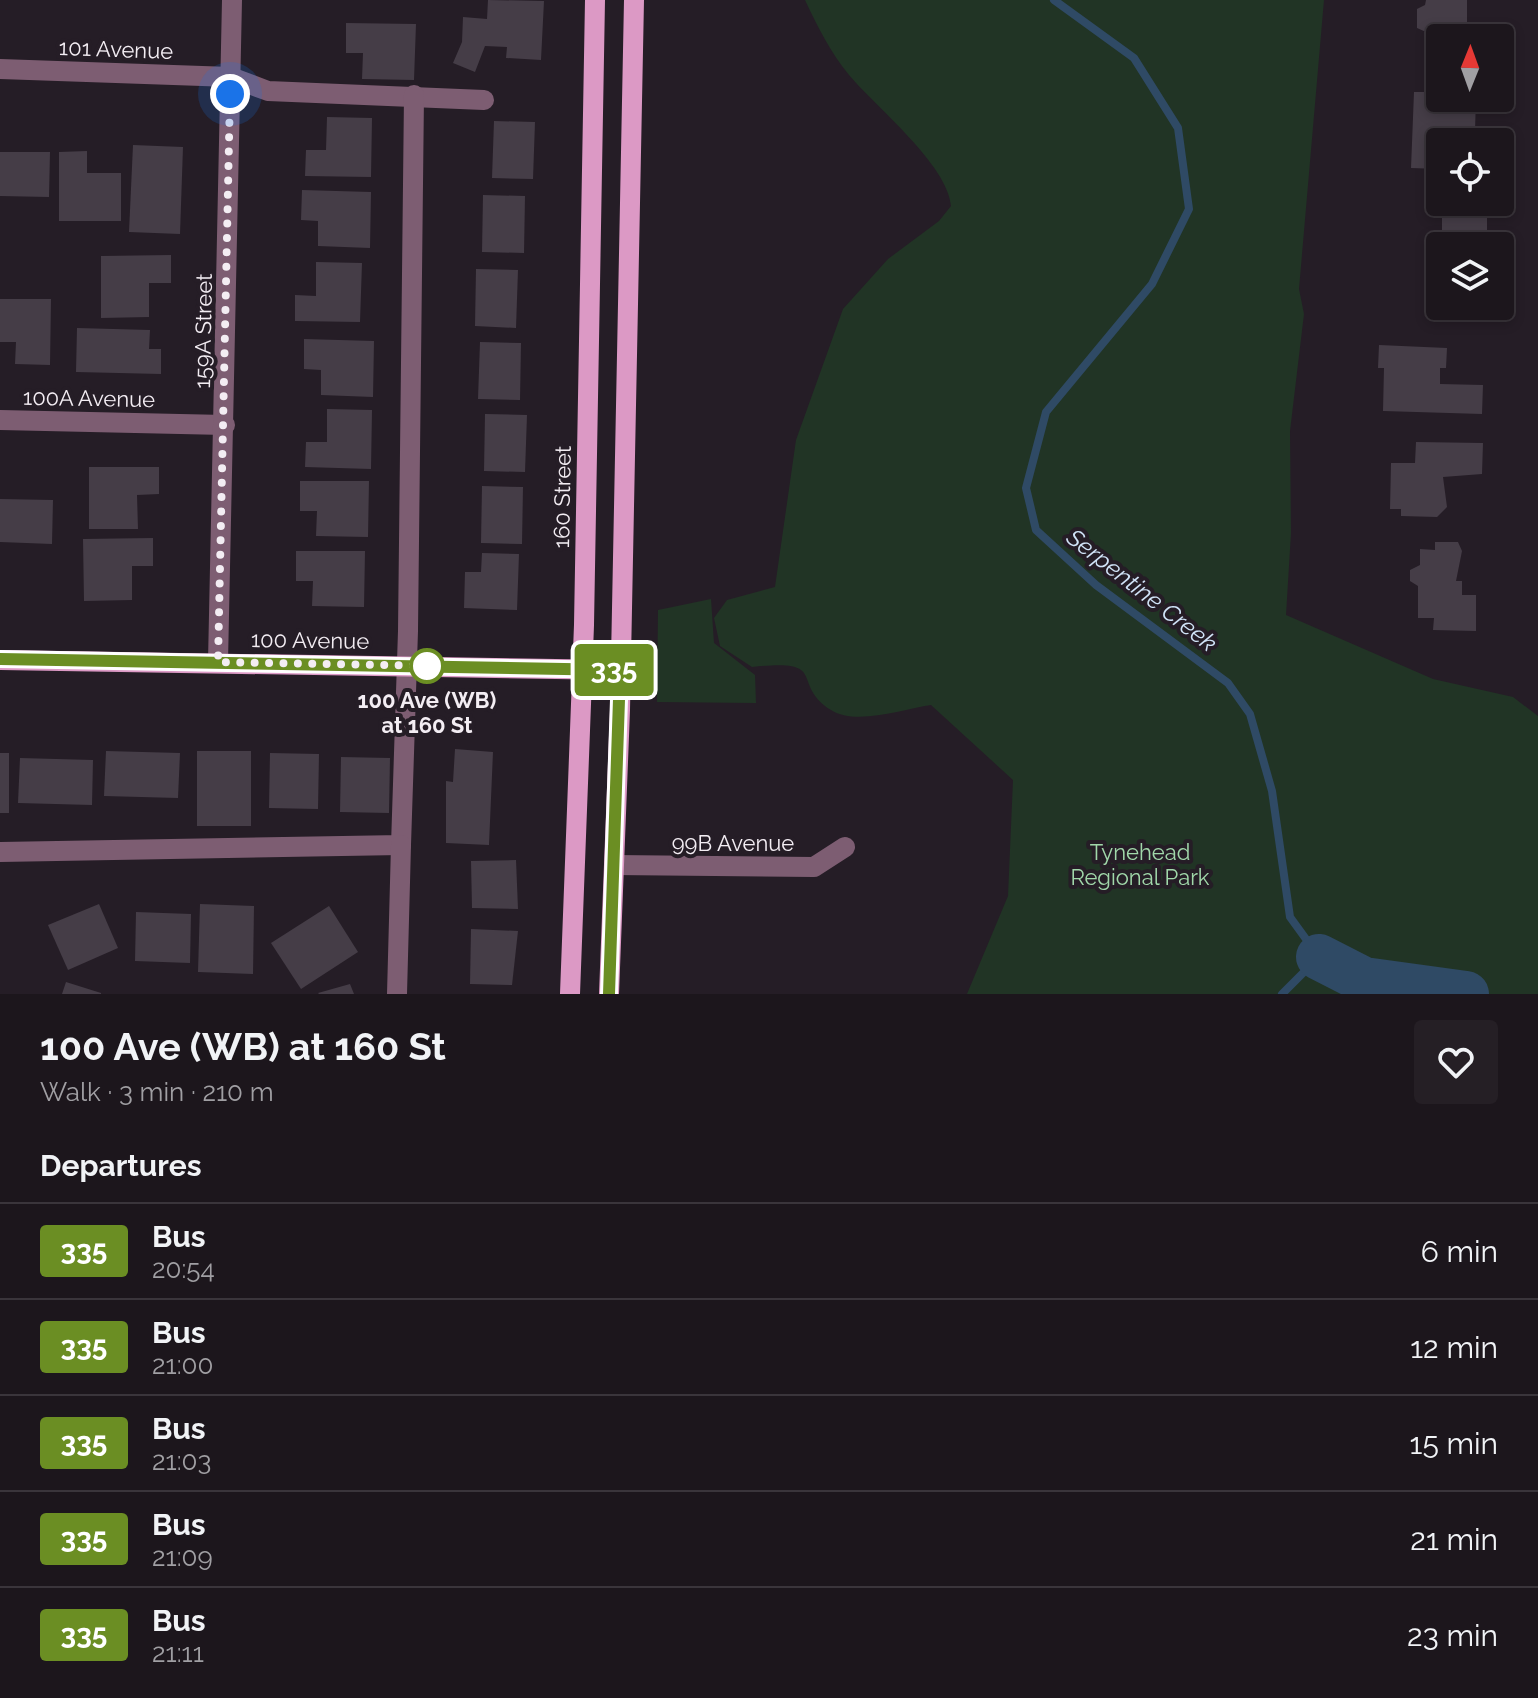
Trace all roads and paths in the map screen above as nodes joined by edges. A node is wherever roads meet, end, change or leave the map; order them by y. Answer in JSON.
{"nodes":[{"id":1,"x":232,"y":0,"type":"edge"},
{"id":2,"x":595,"y":0,"type":"edge"},
{"id":3,"x":634,"y":0,"type":"edge"},
{"id":4,"x":0,"y":69,"type":"edge"},
{"id":5,"x":231,"y":77,"type":"junction"},
{"id":6,"x":414,"y":95,"type":"junction"},
{"id":7,"x":484,"y":100,"type":"dead end"},
{"id":8,"x":0,"y":420,"type":"edge"},
{"id":9,"x":225,"y":425,"type":"junction"},
{"id":10,"x":0,"y":660,"type":"edge"},
{"id":11,"x":218,"y":662,"type":"junction"},
{"id":12,"x":407,"y":666,"type":"junction"},
{"id":13,"x":583,"y":669,"type":"junction"},
{"id":14,"x":620,"y":670,"type":"junction"},
{"id":15,"x":401,"y":845,"type":"junction"},
{"id":16,"x":845,"y":847,"type":"dead end"},
{"id":17,"x":0,"y":852,"type":"edge"},
{"id":18,"x":614,"y":865,"type":"junction"},
{"id":19,"x":397,"y":994,"type":"edge"},
{"id":20,"x":570,"y":994,"type":"edge"},
{"id":21,"x":609,"y":994,"type":"edge"}],
"edges":[{"from":1,"to":5,"type":"street","name":"159A Street"},
{"from":2,"to":13,"type":"main road","name":"160 Street"},
{"from":3,"to":14,"type":"main road"},
{"from":4,"to":5,"type":"street","name":"101 Avenue"},
{"from":5,"to":6,"type":"street","name":"101 Avenue"},
{"from":5,"to":9,"type":"street","name":"159A Street"},
{"from":6,"to":7,"type":"street","name":"101 Avenue"},
{"from":6,"to":12,"type":"street"},
{"from":8,"to":9,"type":"street","name":"100A Avenue"},
{"from":9,"to":11,"type":"street","name":"159A Street"},
{"from":10,"to":11,"type":"main road","name":"100 Avenue"},
{"from":11,"to":12,"type":"main road","name":"100 Avenue"},
{"from":12,"to":13,"type":"main road","name":"100 Avenue"},
{"from":12,"to":15,"type":"street"},
{"from":13,"to":14,"type":"main road","name":"100 Avenue"},
{"from":13,"to":20,"type":"main road","name":"160 Street"},
{"from":14,"to":18,"type":"main road"},
{"from":15,"to":17,"type":"street"},
{"from":15,"to":19,"type":"street"},
{"from":16,"to":18,"type":"street","name":"99B Avenue"},
{"from":18,"to":21,"type":"main road"}]}
